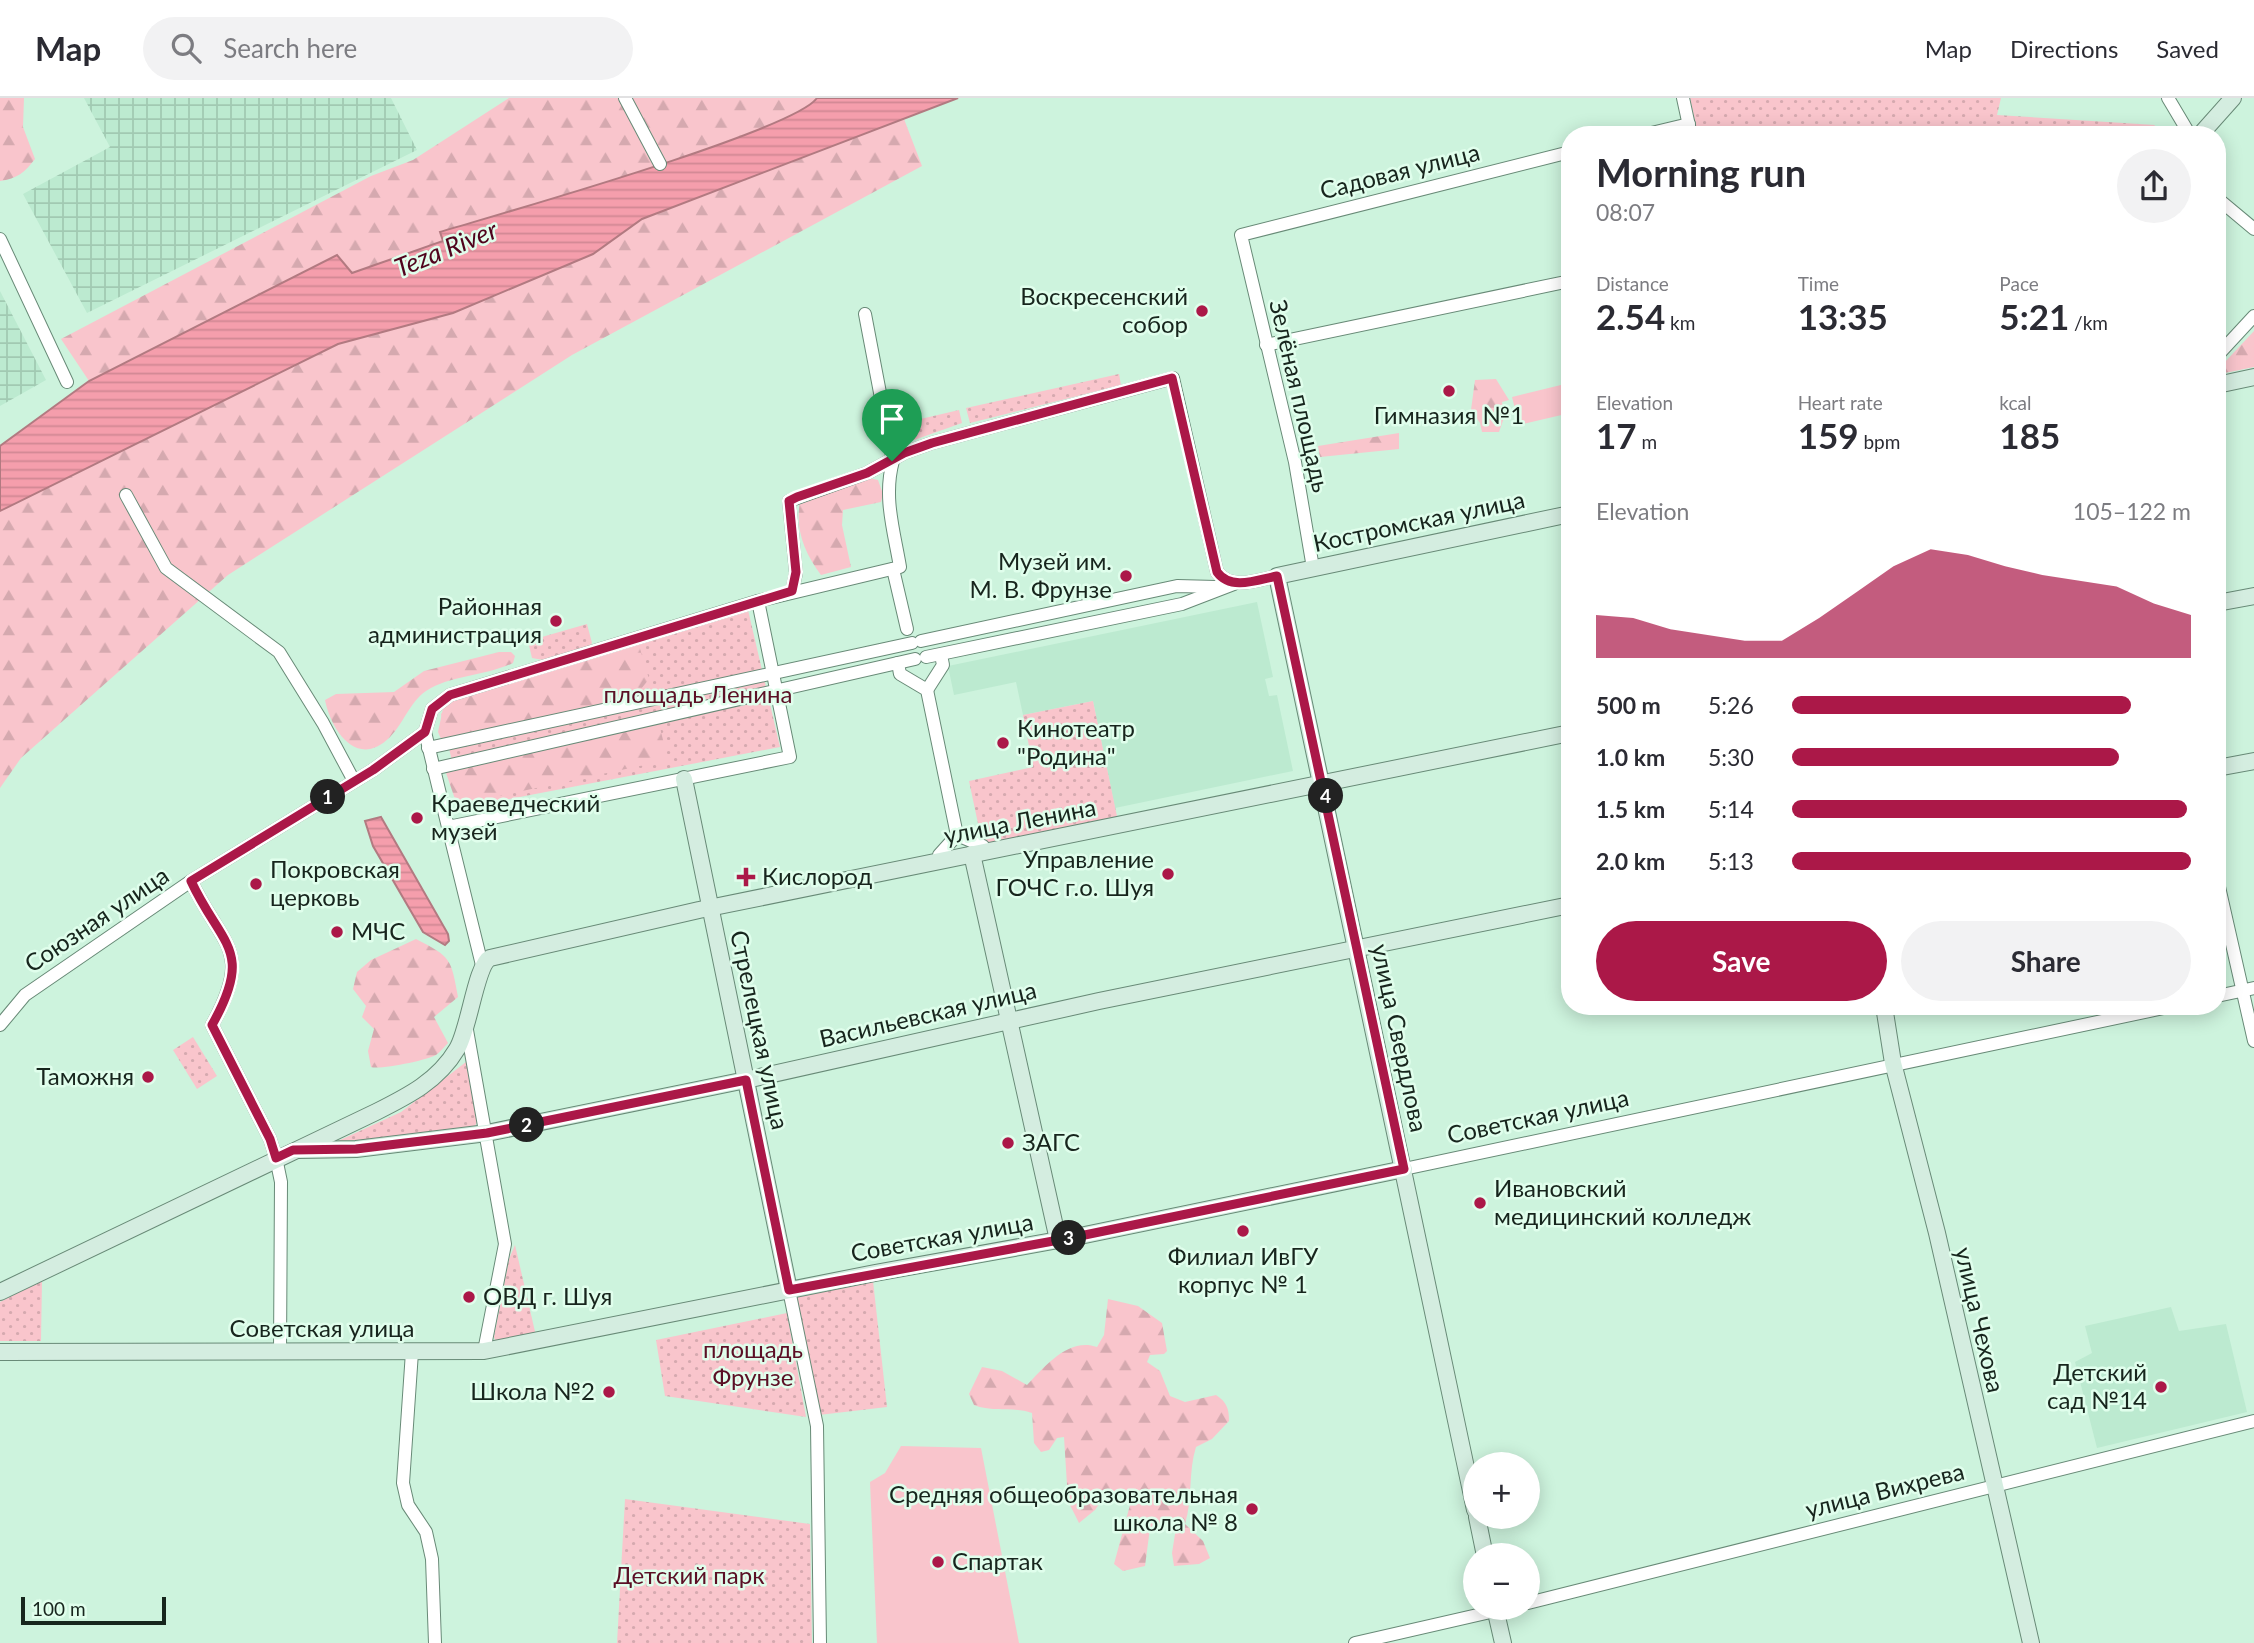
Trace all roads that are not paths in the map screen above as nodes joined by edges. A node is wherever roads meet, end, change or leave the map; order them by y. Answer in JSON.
{"nodes":[{"id":1,"x":625,"y":98,"type":"edge"},
{"id":2,"x":1683,"y":98,"type":"edge"},
{"id":3,"x":2168,"y":98,"type":"edge"},
{"id":4,"x":2233,"y":98,"type":"edge"},
{"id":5,"x":1689,"y":126,"type":"edge"},
{"id":6,"x":2185,"y":126,"type":"edge"},
{"id":7,"x":2208,"y":126,"type":"edge"},
{"id":8,"x":1561,"y":154,"type":"edge"},
{"id":9,"x":660,"y":164,"type":"dead end"},
{"id":10,"x":2226,"y":206,"type":"edge"},
{"id":11,"x":2254,"y":229,"type":"edge"},
{"id":12,"x":1241,"y":235,"type":"joint"},
{"id":13,"x":0,"y":239,"type":"edge"},
{"id":14,"x":1561,"y":283,"type":"edge"},
{"id":15,"x":866,"y":314,"type":"dead end"},
{"id":16,"x":2254,"y":316,"type":"edge"},
{"id":17,"x":1266,"y":345,"type":"junction"},
{"id":18,"x":2226,"y":346,"type":"edge"},
{"id":19,"x":2254,"y":377,"type":"edge"},
{"id":20,"x":67,"y":382,"type":"dead end"},
{"id":21,"x":2226,"y":382,"type":"edge"},
{"id":22,"x":892,"y":461,"type":"junction"},
{"id":23,"x":126,"y":495,"type":"dead end"},
{"id":24,"x":1561,"y":516,"type":"edge"},
{"id":25,"x":897,"y":568,"type":"junction"},
{"id":26,"x":1313,"y":568,"type":"junction"},
{"id":27,"x":1277,"y":576,"type":"junction"},
{"id":28,"x":1238,"y":584,"type":"junction"},
{"id":29,"x":1221,"y":587,"type":"junction"},
{"id":30,"x":792,"y":591,"type":"junction"},
{"id":31,"x":2254,"y":596,"type":"edge"},
{"id":32,"x":758,"y":601,"type":"junction"},
{"id":33,"x":2226,"y":601,"type":"edge"},
{"id":34,"x":907,"y":629,"type":"dead end"},
{"id":35,"x":917,"y":642,"type":"junction"},
{"id":36,"x":940,"y":654,"type":"junction"},
{"id":37,"x":921,"y":658,"type":"junction"},
{"id":38,"x":898,"y":663,"type":"junction"},
{"id":39,"x":772,"y":672,"type":"junction"},
{"id":40,"x":776,"y":690,"type":"junction"},
{"id":41,"x":927,"y":690,"type":"junction"},
{"id":42,"x":425,"y":732,"type":"junction"},
{"id":43,"x":1561,"y":735,"type":"edge"},
{"id":44,"x":428,"y":748,"type":"junction"},
{"id":45,"x":2254,"y":761,"type":"edge"},
{"id":46,"x":2226,"y":766,"type":"edge"},
{"id":47,"x":433,"y":769,"type":"junction"},
{"id":48,"x":684,"y":779,"type":"junction"},
{"id":49,"x":354,"y":781,"type":"junction"},
{"id":50,"x":1323,"y":783,"type":"junction"},
{"id":51,"x":448,"y":827,"type":"junction"},
{"id":52,"x":957,"y":835,"type":"junction"},
{"id":53,"x":978,"y":850,"type":"junction"},
{"id":54,"x":939,"y":855,"type":"dead end"},
{"id":55,"x":191,"y":881,"type":"junction"},
{"id":56,"x":1561,"y":907,"type":"edge"},
{"id":57,"x":710,"y":908,"type":"junction"},
{"id":58,"x":2226,"y":910,"type":"edge"},
{"id":59,"x":1357,"y":950,"type":"junction"},
{"id":60,"x":482,"y":965,"type":"junction"},
{"id":61,"x":2248,"y":989,"type":"edge"},
{"id":62,"x":2226,"y":994,"type":"edge"},
{"id":63,"x":1885,"y":1015,"type":"edge"},
{"id":64,"x":2129,"y":1015,"type":"edge"},
{"id":65,"x":1008,"y":1020,"type":"junction"},
{"id":66,"x":0,"y":1025,"type":"edge"},
{"id":67,"x":467,"y":1030,"type":"junction"},
{"id":68,"x":2254,"y":1041,"type":"edge"},
{"id":69,"x":1893,"y":1063,"type":"junction"},
{"id":70,"x":746,"y":1080,"type":"junction"},
{"id":71,"x":487,"y":1133,"type":"junction"},
{"id":72,"x":293,"y":1150,"type":"junction"},
{"id":73,"x":276,"y":1158,"type":"junction"},
{"id":74,"x":1404,"y":1169,"type":"junction"},
{"id":75,"x":1058,"y":1240,"type":"junction"},
{"id":76,"x":789,"y":1290,"type":"junction"},
{"id":77,"x":0,"y":1292,"type":"edge"},
{"id":78,"x":0,"y":1352,"type":"edge"},
{"id":79,"x":280,"y":1352,"type":"junction"},
{"id":80,"x":412,"y":1352,"type":"junction"},
{"id":81,"x":484,"y":1352,"type":"junction"},
{"id":82,"x":2254,"y":1421,"type":"edge"},
{"id":83,"x":1463,"y":1452,"type":"edge"},
{"id":84,"x":1994,"y":1485,"type":"junction"},
{"id":85,"x":1540,"y":1600,"type":"edge"},
{"id":86,"x":1463,"y":1618,"type":"edge"},
{"id":87,"x":1501,"y":1620,"type":"edge"},
{"id":88,"x":435,"y":1643,"type":"edge"},
{"id":89,"x":820,"y":1643,"type":"edge"},
{"id":90,"x":1355,"y":1643,"type":"edge"},
{"id":91,"x":1503,"y":1643,"type":"edge"},
{"id":92,"x":2031,"y":1643,"type":"edge"}],
"edges":[{"from":1,"to":9,"type":"street"},
{"from":2,"to":5,"type":"street"},
{"from":3,"to":6,"type":"street"},
{"from":4,"to":7,"type":"street"},
{"from":8,"to":12,"type":"street","name":"Садовая улица"},
{"from":10,"to":11,"type":"street"},
{"from":12,"to":17,"type":"street","name":"Зелёная площадь"},
{"from":13,"to":20,"type":"street"},
{"from":14,"to":17,"type":"street"},
{"from":15,"to":22,"type":"street"},
{"from":16,"to":18,"type":"street"},
{"from":17,"to":26,"type":"street","name":"Зелёная площадь"},
{"from":19,"to":21,"type":"street"},
{"from":22,"to":25,"type":"street"},
{"from":22,"to":28,"type":"street"},
{"from":22,"to":30,"type":"street"},
{"from":23,"to":49,"type":"street"},
{"from":24,"to":26,"type":"street","name":"Костромская улица"},
{"from":25,"to":30,"type":"street"},
{"from":25,"to":34,"type":"street"},
{"from":26,"to":27,"type":"street","name":"Костромская улица"},
{"from":27,"to":28,"type":"street"},
{"from":27,"to":50,"type":"street","name":"улица Свердлова"},
{"from":28,"to":29,"type":"street"},
{"from":29,"to":35,"type":"street"},
{"from":29,"to":36,"type":"street"},
{"from":30,"to":32,"type":"street"},
{"from":31,"to":33,"type":"street"},
{"from":32,"to":39,"type":"street"},
{"from":32,"to":42,"type":"street"},
{"from":35,"to":37,"type":"street"},
{"from":35,"to":39,"type":"street"},
{"from":36,"to":37,"type":"street"},
{"from":36,"to":41,"type":"street"},
{"from":37,"to":38,"type":"street"},
{"from":38,"to":40,"type":"street"},
{"from":38,"to":41,"type":"street"},
{"from":39,"to":40,"type":"street"},
{"from":39,"to":44,"type":"street"},
{"from":40,"to":47,"type":"street"},
{"from":40,"to":48,"type":"street"},
{"from":41,"to":52,"type":"street"},
{"from":42,"to":44,"type":"street"},
{"from":42,"to":49,"type":"street","name":"Союзная улица"},
{"from":43,"to":50,"type":"street","name":"улица Ленина"},
{"from":44,"to":47,"type":"street"},
{"from":45,"to":46,"type":"street"},
{"from":47,"to":51,"type":"street"},
{"from":48,"to":51,"type":"street"},
{"from":48,"to":57,"type":"street","name":"Стрелецкая улица"},
{"from":49,"to":55,"type":"street","name":"Союзная улица"},
{"from":50,"to":53,"type":"street","name":"улица Ленина"},
{"from":50,"to":59,"type":"street","name":"улица Свердлова"},
{"from":51,"to":60,"type":"street"},
{"from":52,"to":53,"type":"street"},
{"from":52,"to":54,"type":"street"},
{"from":53,"to":57,"type":"street","name":"улица Ленина"},
{"from":53,"to":65,"type":"street"},
{"from":55,"to":66,"type":"street","name":"Союзная улица"},
{"from":55,"to":73,"type":"street","name":"Союзная улица"},
{"from":56,"to":59,"type":"street","name":"Васильевская улица"},
{"from":57,"to":60,"type":"street","name":"улица Ленина"},
{"from":57,"to":70,"type":"street","name":"Стрелецкая улица"},
{"from":58,"to":61,"type":"street"},
{"from":59,"to":65,"type":"street","name":"Васильевская улица"},
{"from":59,"to":74,"type":"street","name":"улица Свердлова"},
{"from":60,"to":67,"type":"street"},
{"from":61,"to":62,"type":"street"},
{"from":61,"to":68,"type":"street"},
{"from":63,"to":69,"type":"street","name":"улица Чехова"},
{"from":64,"to":69,"type":"street","name":"Советская улица"},
{"from":65,"to":70,"type":"street","name":"Васильевская улица"},
{"from":65,"to":75,"type":"street"},
{"from":67,"to":71,"type":"street"},
{"from":67,"to":72,"type":"street"},
{"from":69,"to":74,"type":"street","name":"Советская улица"},
{"from":69,"to":84,"type":"street","name":"улица Чехова"},
{"from":70,"to":71,"type":"street","name":"Васильевская улица"},
{"from":70,"to":76,"type":"street","name":"Стрелецкая улица"},
{"from":71,"to":72,"type":"street","name":"Васильевская улица"},
{"from":71,"to":81,"type":"street"},
{"from":72,"to":73,"type":"street"},
{"from":73,"to":77,"type":"street"},
{"from":73,"to":79,"type":"street"},
{"from":74,"to":75,"type":"street","name":"Советская улица"},
{"from":74,"to":83,"type":"street","name":"улица Свердлова"},
{"from":75,"to":76,"type":"street","name":"Советская улица"},
{"from":76,"to":81,"type":"street","name":"Советская улица"},
{"from":76,"to":89,"type":"street"},
{"from":78,"to":79,"type":"street","name":"Советская улица"},
{"from":79,"to":80,"type":"street","name":"Советская улица"},
{"from":80,"to":81,"type":"street","name":"Советская улица"},
{"from":80,"to":88,"type":"street"},
{"from":82,"to":84,"type":"street","name":"улица Вихрева"},
{"from":84,"to":85,"type":"street","name":"улица Вихрева"},
{"from":84,"to":92,"type":"street","name":"улица Чехова"},
{"from":86,"to":90,"type":"street"},
{"from":87,"to":91,"type":"street"}]}
